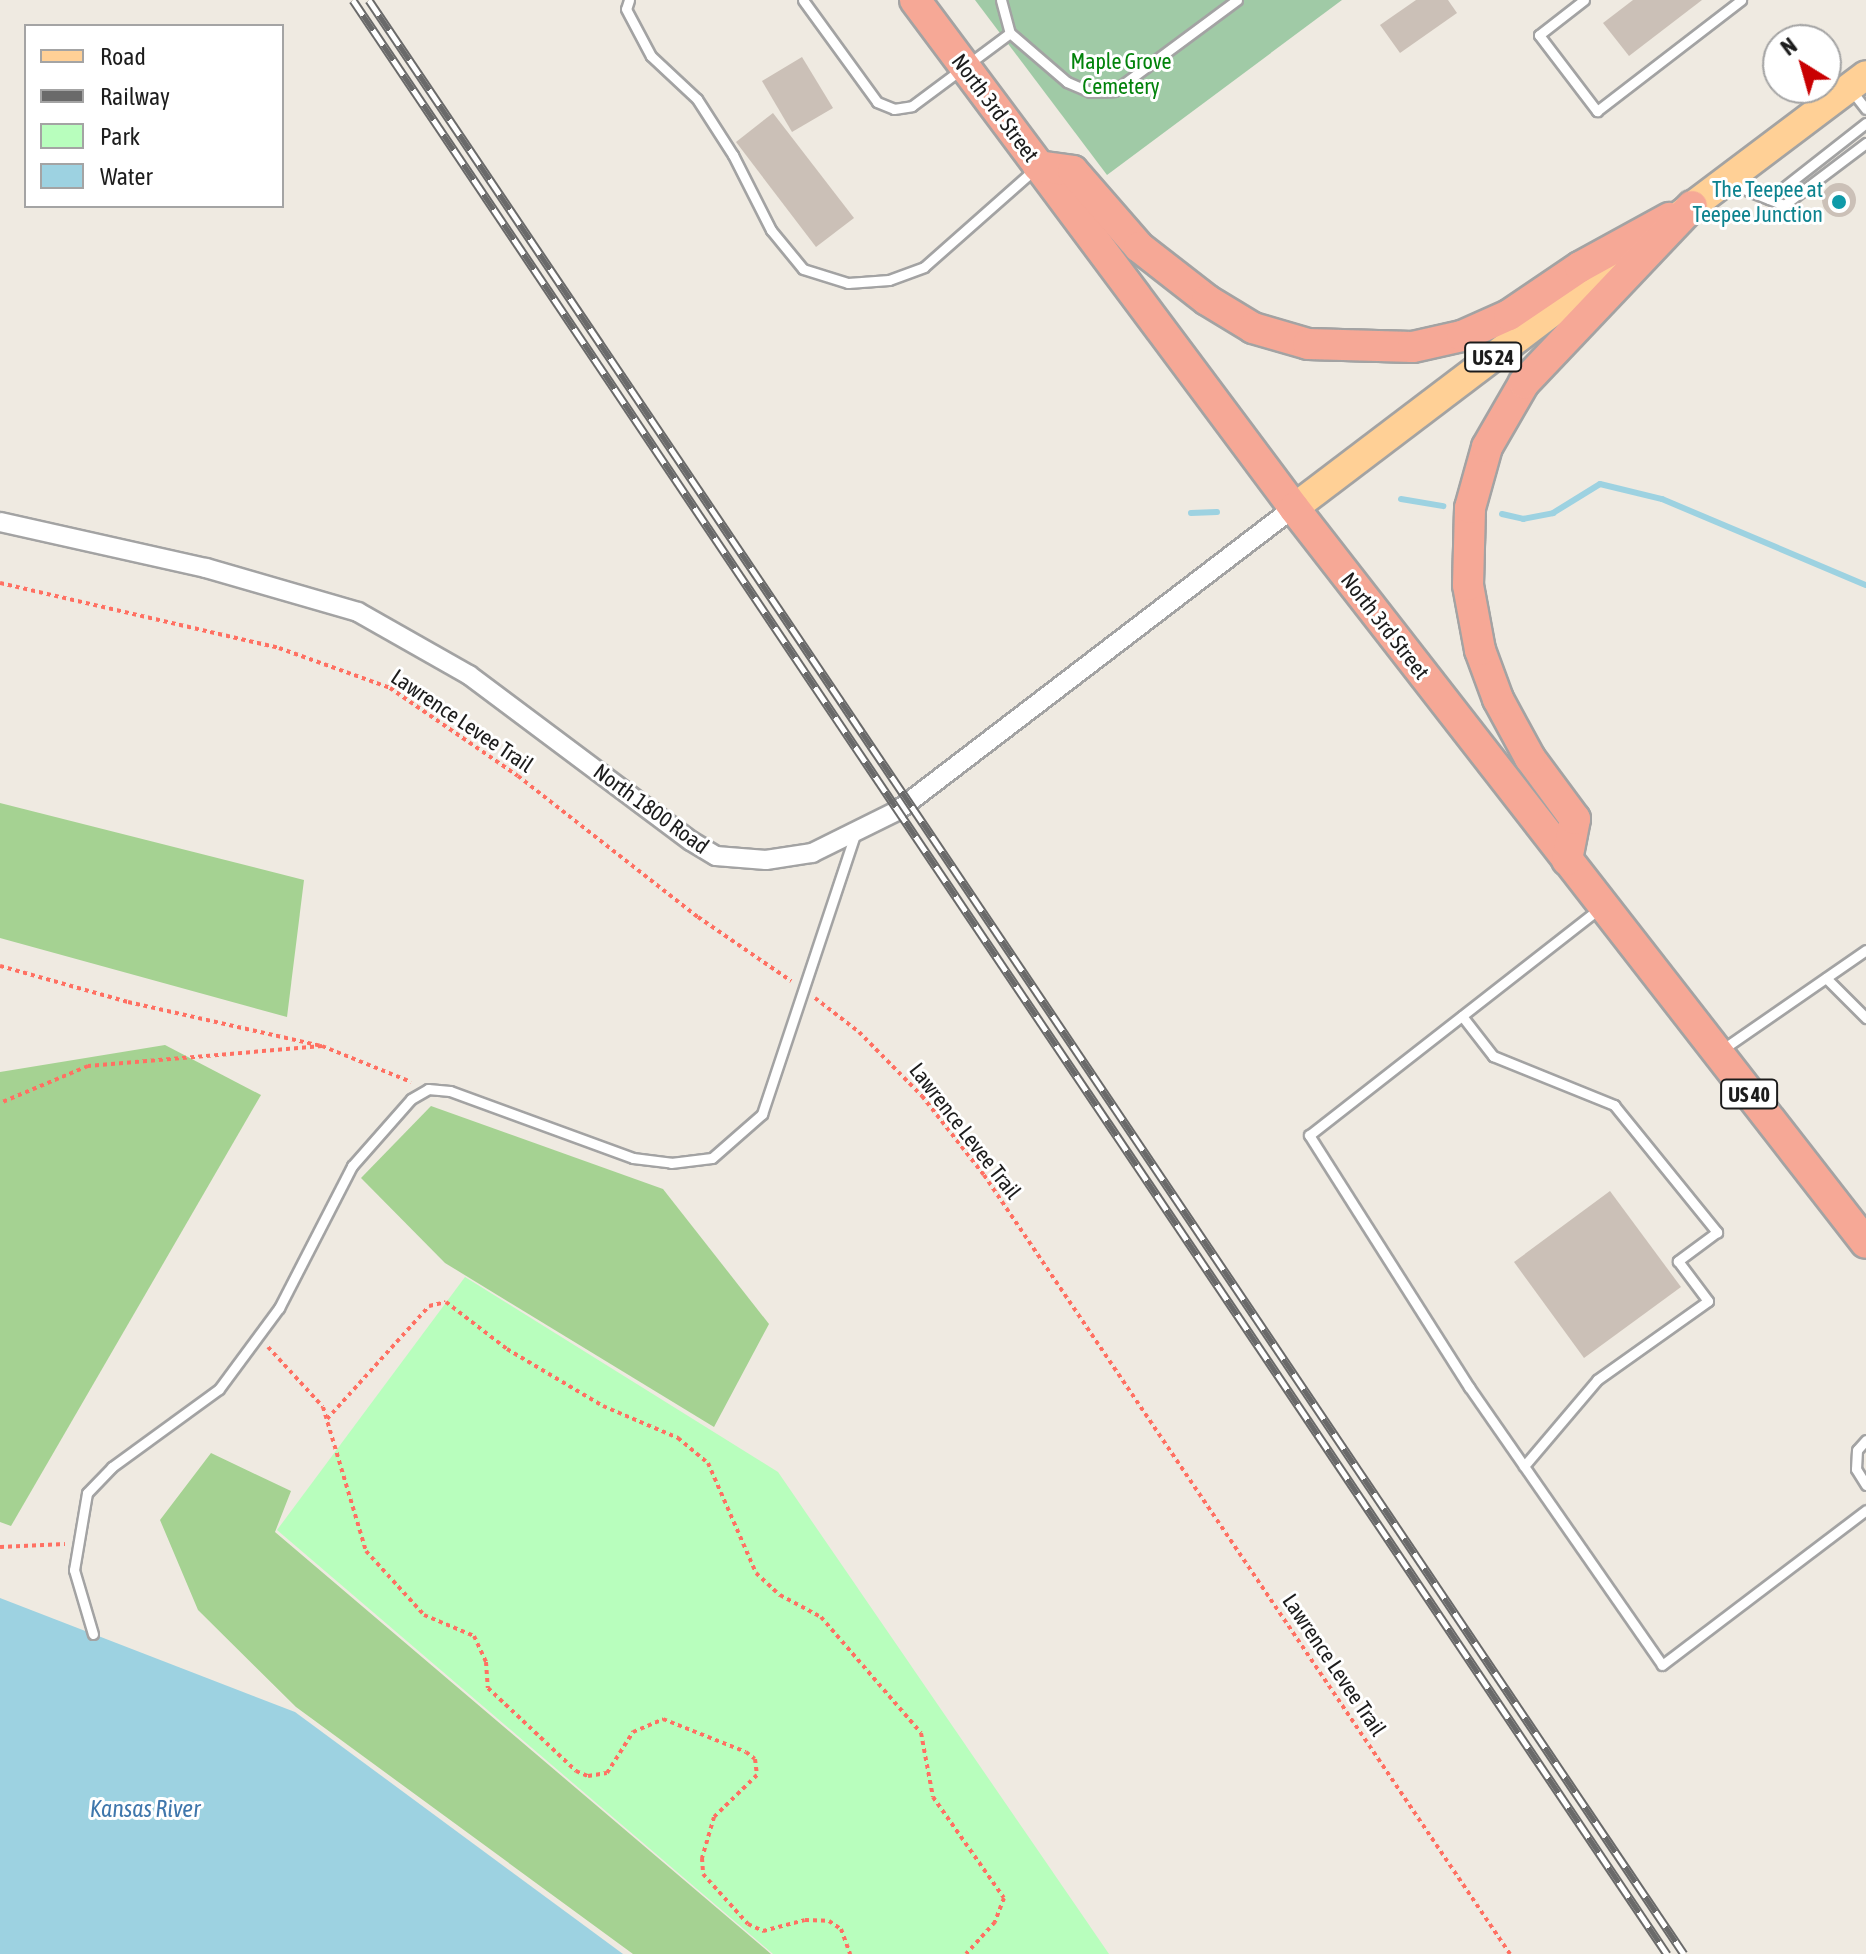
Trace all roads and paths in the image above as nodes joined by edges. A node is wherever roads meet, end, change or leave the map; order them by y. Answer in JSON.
{"nodes":[{"id":1,"x":629,"y":0,"type":"edge"},
{"id":2,"x":803,"y":0,"type":"edge"},
{"id":3,"x":915,"y":0,"type":"edge"},
{"id":4,"x":1001,"y":0,"type":"edge"},
{"id":5,"x":1237,"y":0,"type":"edge"},
{"id":6,"x":1584,"y":0,"type":"edge"},
{"id":7,"x":1741,"y":0,"type":"edge"},
{"id":8,"x":1010,"y":33,"type":"junction"},
{"id":9,"x":965,"y":68,"type":"junction"},
{"id":10,"x":1860,"y":91,"type":"edge"},
{"id":11,"x":1866,"y":123,"type":"edge"},
{"id":12,"x":1866,"y":143,"type":"edge"},
{"id":13,"x":1038,"y":166,"type":"junction"},
{"id":14,"x":1725,"y":181,"type":"junction"},
{"id":15,"x":1769,"y":199,"type":"junction"},
{"id":16,"x":1692,"y":206,"type":"junction"},
{"id":17,"x":1294,"y":508,"type":"junction"},
{"id":18,"x":0,"y":522,"type":"edge"},
{"id":19,"x":0,"y":583,"type":"edge"},
{"id":20,"x":855,"y":835,"type":"junction"},
{"id":21,"x":1567,"y":860,"type":"junction"},
{"id":22,"x":1603,"y":906,"type":"junction"},
{"id":23,"x":1866,"y":950,"type":"edge"},
{"id":24,"x":0,"y":966,"type":"edge"},
{"id":25,"x":1826,"y":978,"type":"junction"},
{"id":26,"x":802,"y":989,"type":"junction"},
{"id":27,"x":1462,"y":1016,"type":"junction"},
{"id":28,"x":1866,"y":1018,"type":"edge"},
{"id":29,"x":322,"y":1046,"type":"junction"},
{"id":30,"x":1717,"y":1054,"type":"junction"},
{"id":31,"x":428,"y":1089,"type":"junction"},
{"id":32,"x":0,"y":1103,"type":"edge"},
{"id":33,"x":1866,"y":1243,"type":"edge"},
{"id":34,"x":258,"y":1336,"type":"junction"},
{"id":35,"x":327,"y":1419,"type":"junction"},
{"id":36,"x":1866,"y":1440,"type":"edge"},
{"id":37,"x":1524,"y":1466,"type":"junction"},
{"id":38,"x":1866,"y":1485,"type":"edge"},
{"id":39,"x":1866,"y":1510,"type":"edge"},
{"id":40,"x":79,"y":1542,"type":"junction"},
{"id":41,"x":0,"y":1547,"type":"edge"},
{"id":42,"x":93,"y":1634,"type":"dead end"},
{"id":43,"x":850,"y":1954,"type":"edge"},
{"id":44,"x":966,"y":1954,"type":"edge"},
{"id":45,"x":1510,"y":1954,"type":"edge"}],
"edges":[{"from":1,"to":13,"type":"lane"},
{"from":2,"to":9,"type":"lane"},
{"from":3,"to":9,"type":"highway","name":"North 3rd Street"},
{"from":4,"to":8,"type":"lane"},
{"from":5,"to":8,"type":"lane"},
{"from":6,"to":7,"type":"lane"},
{"from":8,"to":9,"type":"lane"},
{"from":9,"to":13,"type":"highway","name":"North 3rd Street"},
{"from":10,"to":14,"type":"main road","number":"US 24"},
{"from":11,"to":15,"type":"lane"},
{"from":12,"to":15,"type":"lane"},
{"from":13,"to":16,"type":"highway"},
{"from":13,"to":17,"type":"highway","name":"North 3rd Street"},
{"from":14,"to":15,"type":"lane"},
{"from":14,"to":16,"type":"main road","number":"US 24"},
{"from":16,"to":17,"type":"main road","number":"US 24"},
{"from":16,"to":21,"type":"highway"},
{"from":17,"to":20,"type":"street","name":"North 1800 Road"},
{"from":17,"to":21,"type":"highway","name":"North 3rd Street","number":"US 40"},
{"from":18,"to":20,"type":"street","name":"North 1800 Road"},
{"from":19,"to":26,"type":"path","name":"Lawrence Levee Trail"},
{"from":20,"to":26,"type":"lane"},
{"from":21,"to":22,"type":"highway","name":"North 3rd Street","number":"US 40"},
{"from":22,"to":27,"type":"lane"},
{"from":22,"to":30,"type":"highway","name":"North 3rd Street","number":"US 40"},
{"from":23,"to":25,"type":"lane"},
{"from":24,"to":29,"type":"path"},
{"from":25,"to":28,"type":"lane"},
{"from":25,"to":30,"type":"lane"},
{"from":26,"to":31,"type":"lane"},
{"from":26,"to":45,"type":"path","name":"Lawrence Levee Trail"},
{"from":27,"to":37,"type":"lane"},
{"from":27,"to":37,"type":"lane"},
{"from":29,"to":31,"type":"path"},
{"from":29,"to":32,"type":"path"},
{"from":30,"to":33,"type":"highway","name":"North 3rd Street","number":"US 40"},
{"from":31,"to":34,"type":"lane"},
{"from":34,"to":35,"type":"path"},
{"from":34,"to":40,"type":"lane"},
{"from":35,"to":43,"type":"path"},
{"from":35,"to":44,"type":"path"},
{"from":36,"to":38,"type":"lane"},
{"from":37,"to":39,"type":"lane"},
{"from":40,"to":41,"type":"path"},
{"from":40,"to":42,"type":"lane"}]}
